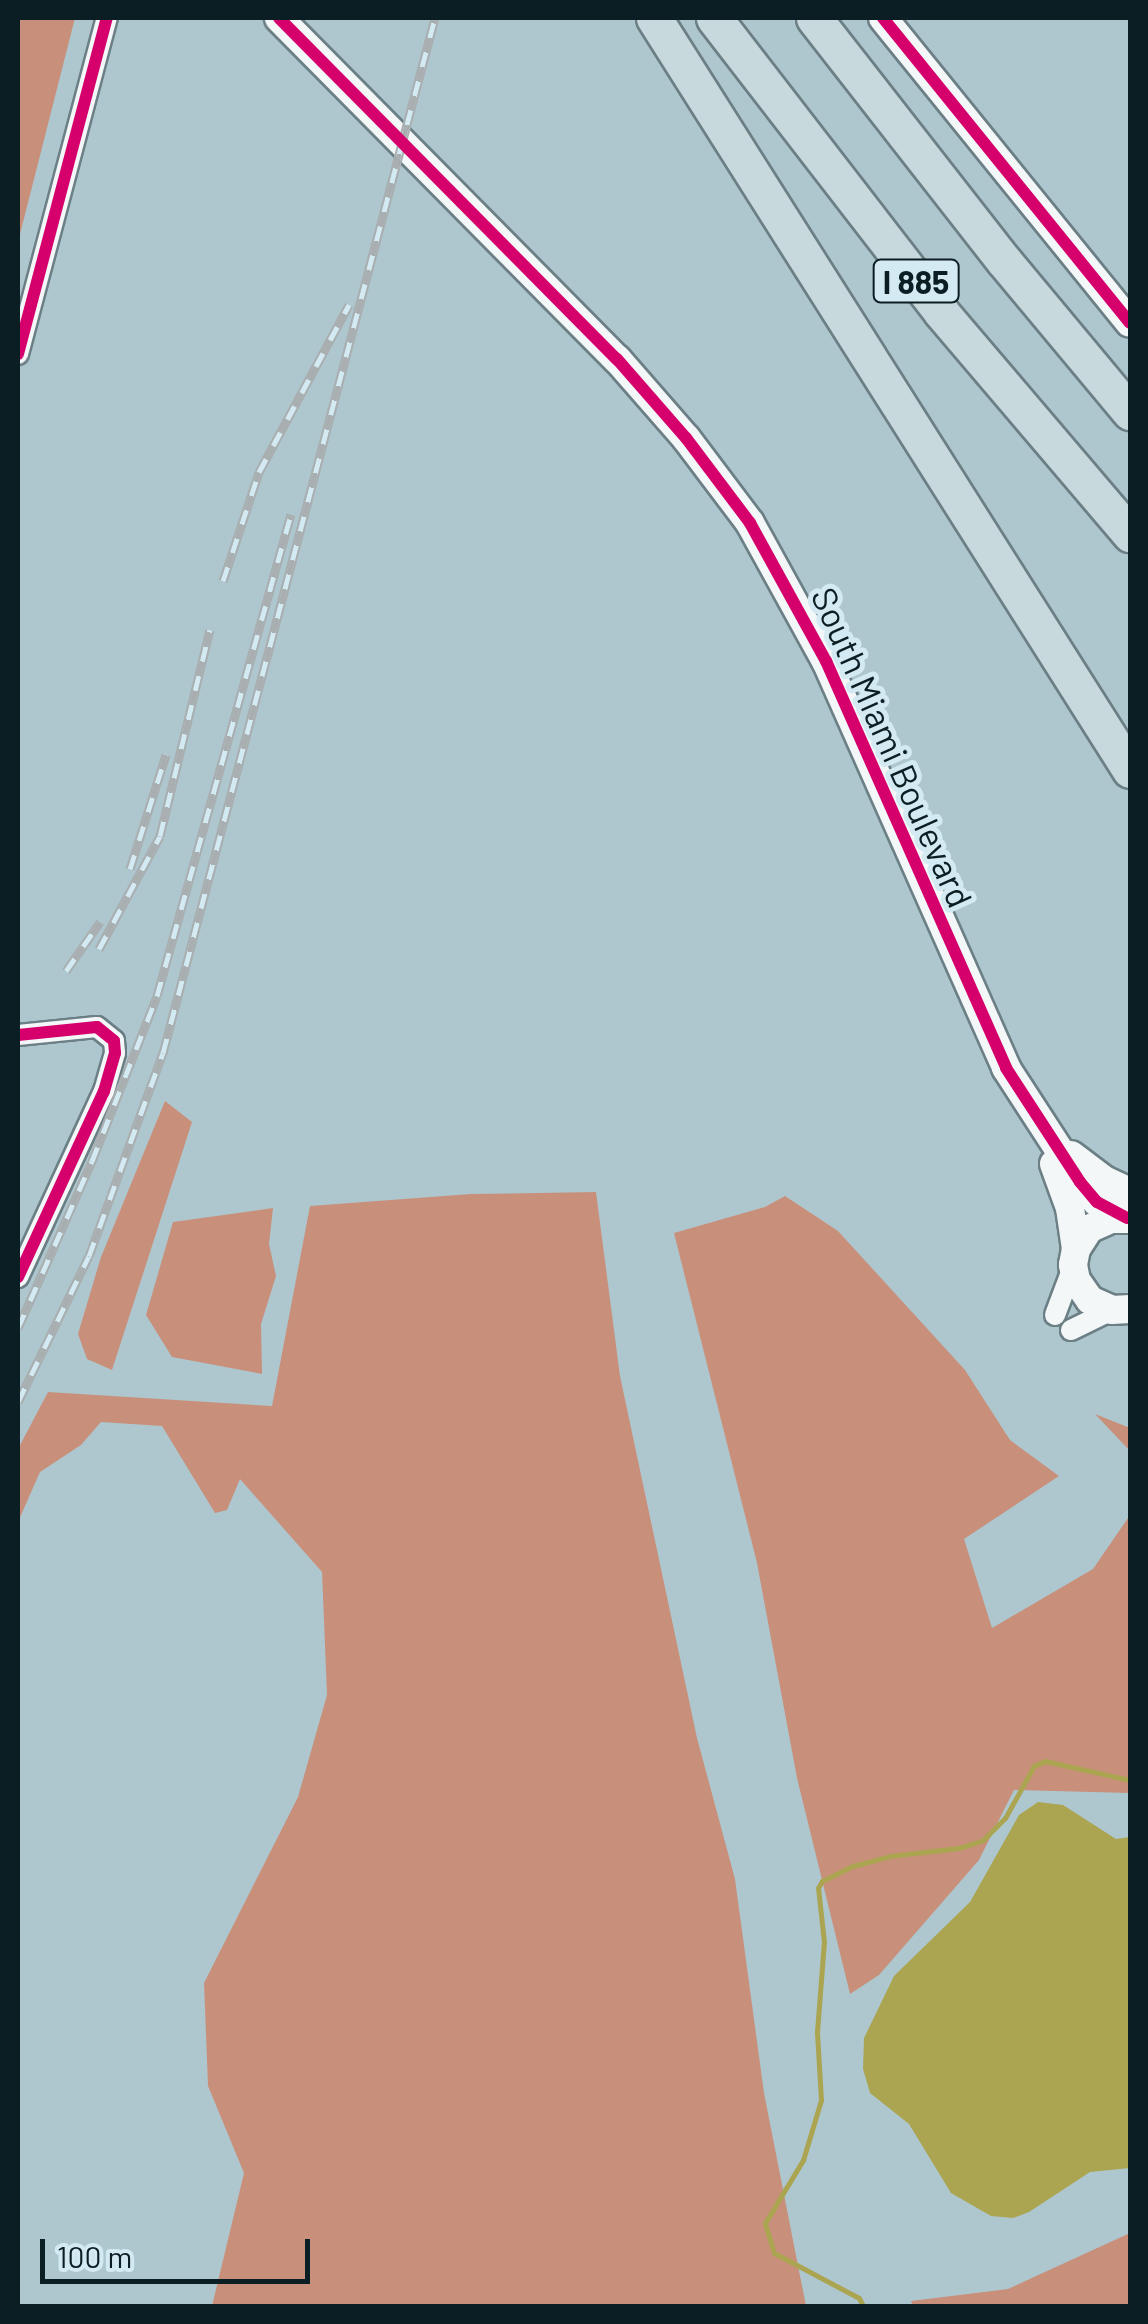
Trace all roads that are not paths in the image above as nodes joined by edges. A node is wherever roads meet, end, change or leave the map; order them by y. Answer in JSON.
{"nodes":[{"id":1,"x":106,"y":18,"type":"edge"},
{"id":2,"x":279,"y":18,"type":"edge"},
{"id":3,"x":654,"y":18,"type":"edge"},
{"id":4,"x":714,"y":18,"type":"edge"},
{"id":5,"x":814,"y":18,"type":"edge"},
{"id":6,"x":883,"y":18,"type":"edge"},
{"id":7,"x":1130,"y":323,"type":"edge"},
{"id":8,"x":18,"y":354,"type":"edge"},
{"id":9,"x":1130,"y":412,"type":"edge"},
{"id":10,"x":1130,"y":534,"type":"edge"},
{"id":11,"x":1130,"y":770,"type":"edge"},
{"id":12,"x":18,"y":1035,"type":"edge"},
{"id":13,"x":1046,"y":1136,"type":"junction"},
{"id":14,"x":1130,"y":1210,"type":"edge"},
{"id":15,"x":1075,"y":1257,"type":"junction"},
{"id":16,"x":18,"y":1277,"type":"edge"},
{"id":17,"x":1123,"y":1311,"type":"edge"},
{"id":18,"x":1055,"y":1315,"type":"dead end"},
{"id":19,"x":1070,"y":1330,"type":"dead end"}],
"edges":[{"from":1,"to":8,"type":"street"},
{"from":2,"to":13,"type":"street","name":"South Miami Boulevard"},
{"from":3,"to":11,"type":"highway"},
{"from":4,"to":10,"type":"highway","number":"I 885"},
{"from":5,"to":9,"type":"highway","number":"I 885"},
{"from":6,"to":7,"type":"street"},
{"from":12,"to":16,"type":"street"},
{"from":13,"to":14,"type":"street"},
{"from":13,"to":15,"type":"street","name":"South Miami Boulevard"},
{"from":14,"to":15,"type":"street"},
{"from":15,"to":17,"type":"street"},
{"from":15,"to":18,"type":"street"},
{"from":17,"to":19,"type":"street"}]}
